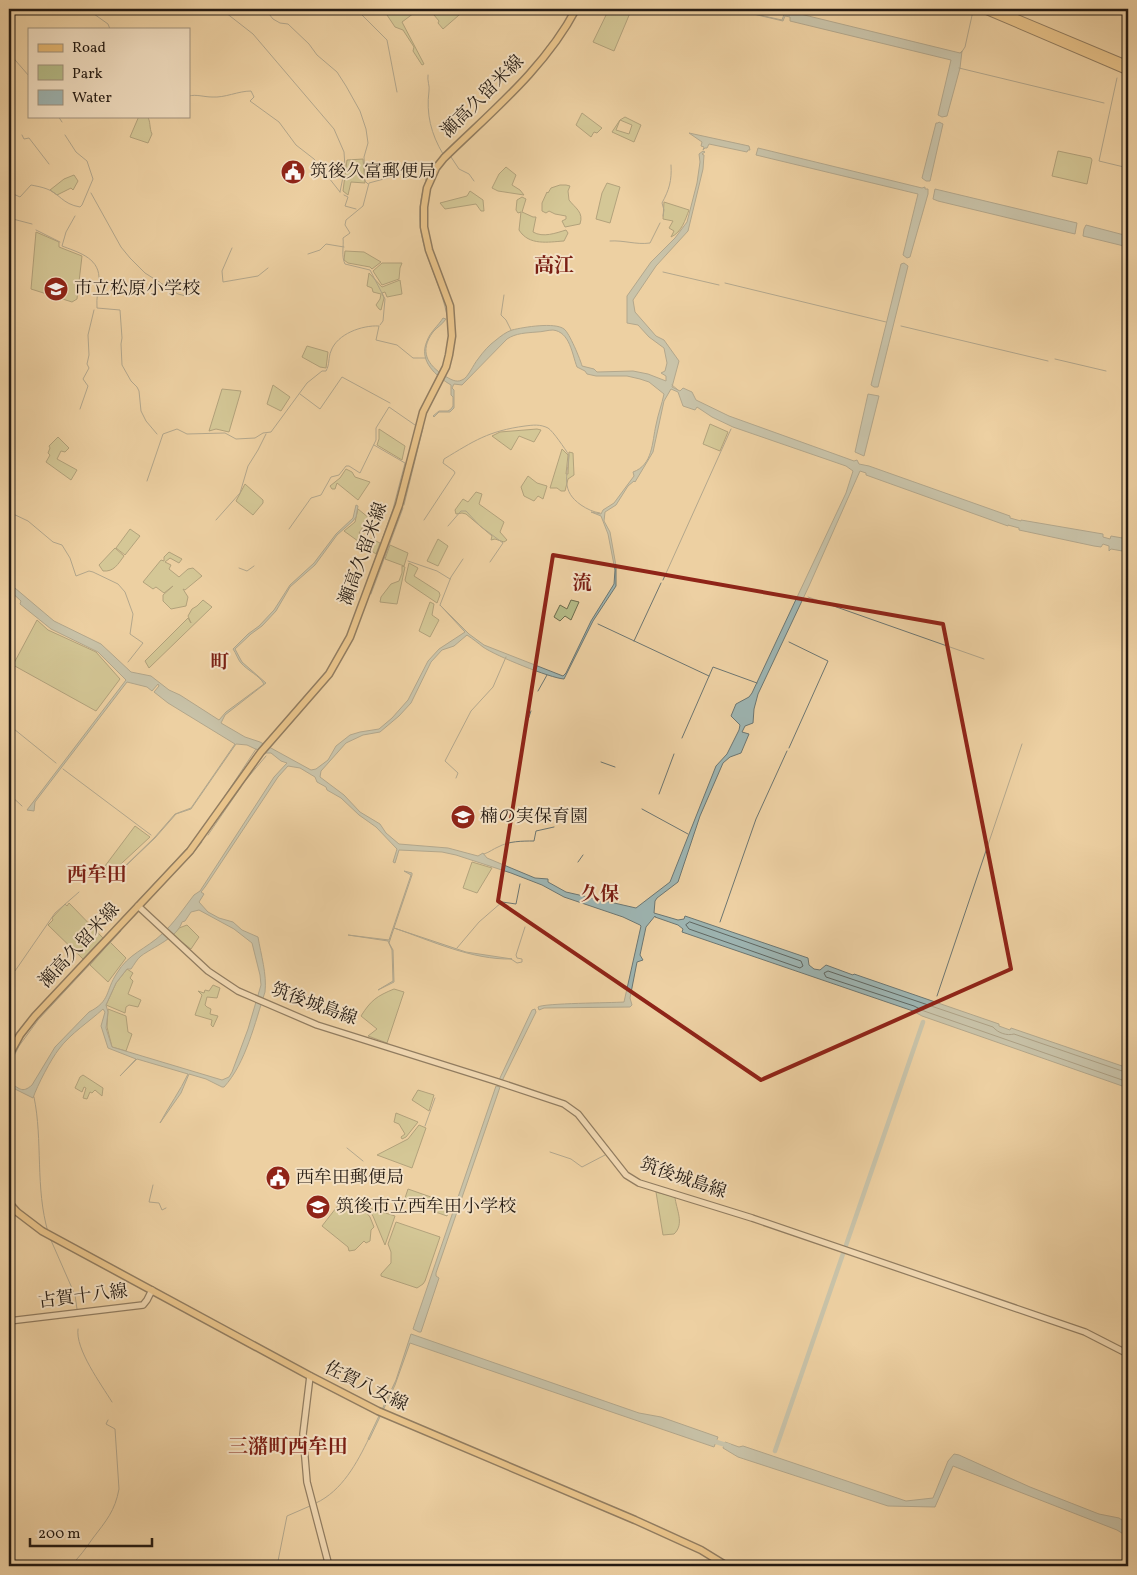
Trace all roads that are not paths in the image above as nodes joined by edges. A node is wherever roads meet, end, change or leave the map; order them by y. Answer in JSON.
{"nodes":[{"id":1,"x":576,"y":9,"type":"edge"},
{"id":2,"x":983,"y":9,"type":"edge"},
{"id":3,"x":995,"y":9,"type":"edge"},
{"id":4,"x":1128,"y":65,"type":"edge"},
{"id":5,"x":1128,"y":71,"type":"edge"},
{"id":6,"x":138,"y":906,"type":"junction"},
{"id":7,"x":9,"y":1055,"type":"edge"},
{"id":8,"x":9,"y":1203,"type":"edge"},
{"id":9,"x":152,"y":1290,"type":"junction"},
{"id":10,"x":9,"y":1321,"type":"edge"},
{"id":11,"x":1128,"y":1354,"type":"edge"},
{"id":12,"x":310,"y":1376,"type":"junction"},
{"id":13,"x":329,"y":1566,"type":"edge"},
{"id":14,"x":726,"y":1566,"type":"edge"}],
"edges":[{"from":1,"to":6,"type":"main road","name":"瀬高久留米線"},
{"from":2,"to":5,"type":"highway"},
{"from":3,"to":4,"type":"highway"},
{"from":6,"to":7,"type":"main road","name":"瀬高久留米線"},
{"from":6,"to":11,"type":"main road","name":"筑後城島線"},
{"from":8,"to":9,"type":"main road","name":"佐賀八女線"},
{"from":9,"to":10,"type":"main road","name":"古賀十八線"},
{"from":9,"to":12,"type":"main road","name":"佐賀八女線"},
{"from":12,"to":13,"type":"main road"},
{"from":12,"to":14,"type":"main road","name":"佐賀八女線"}]}
